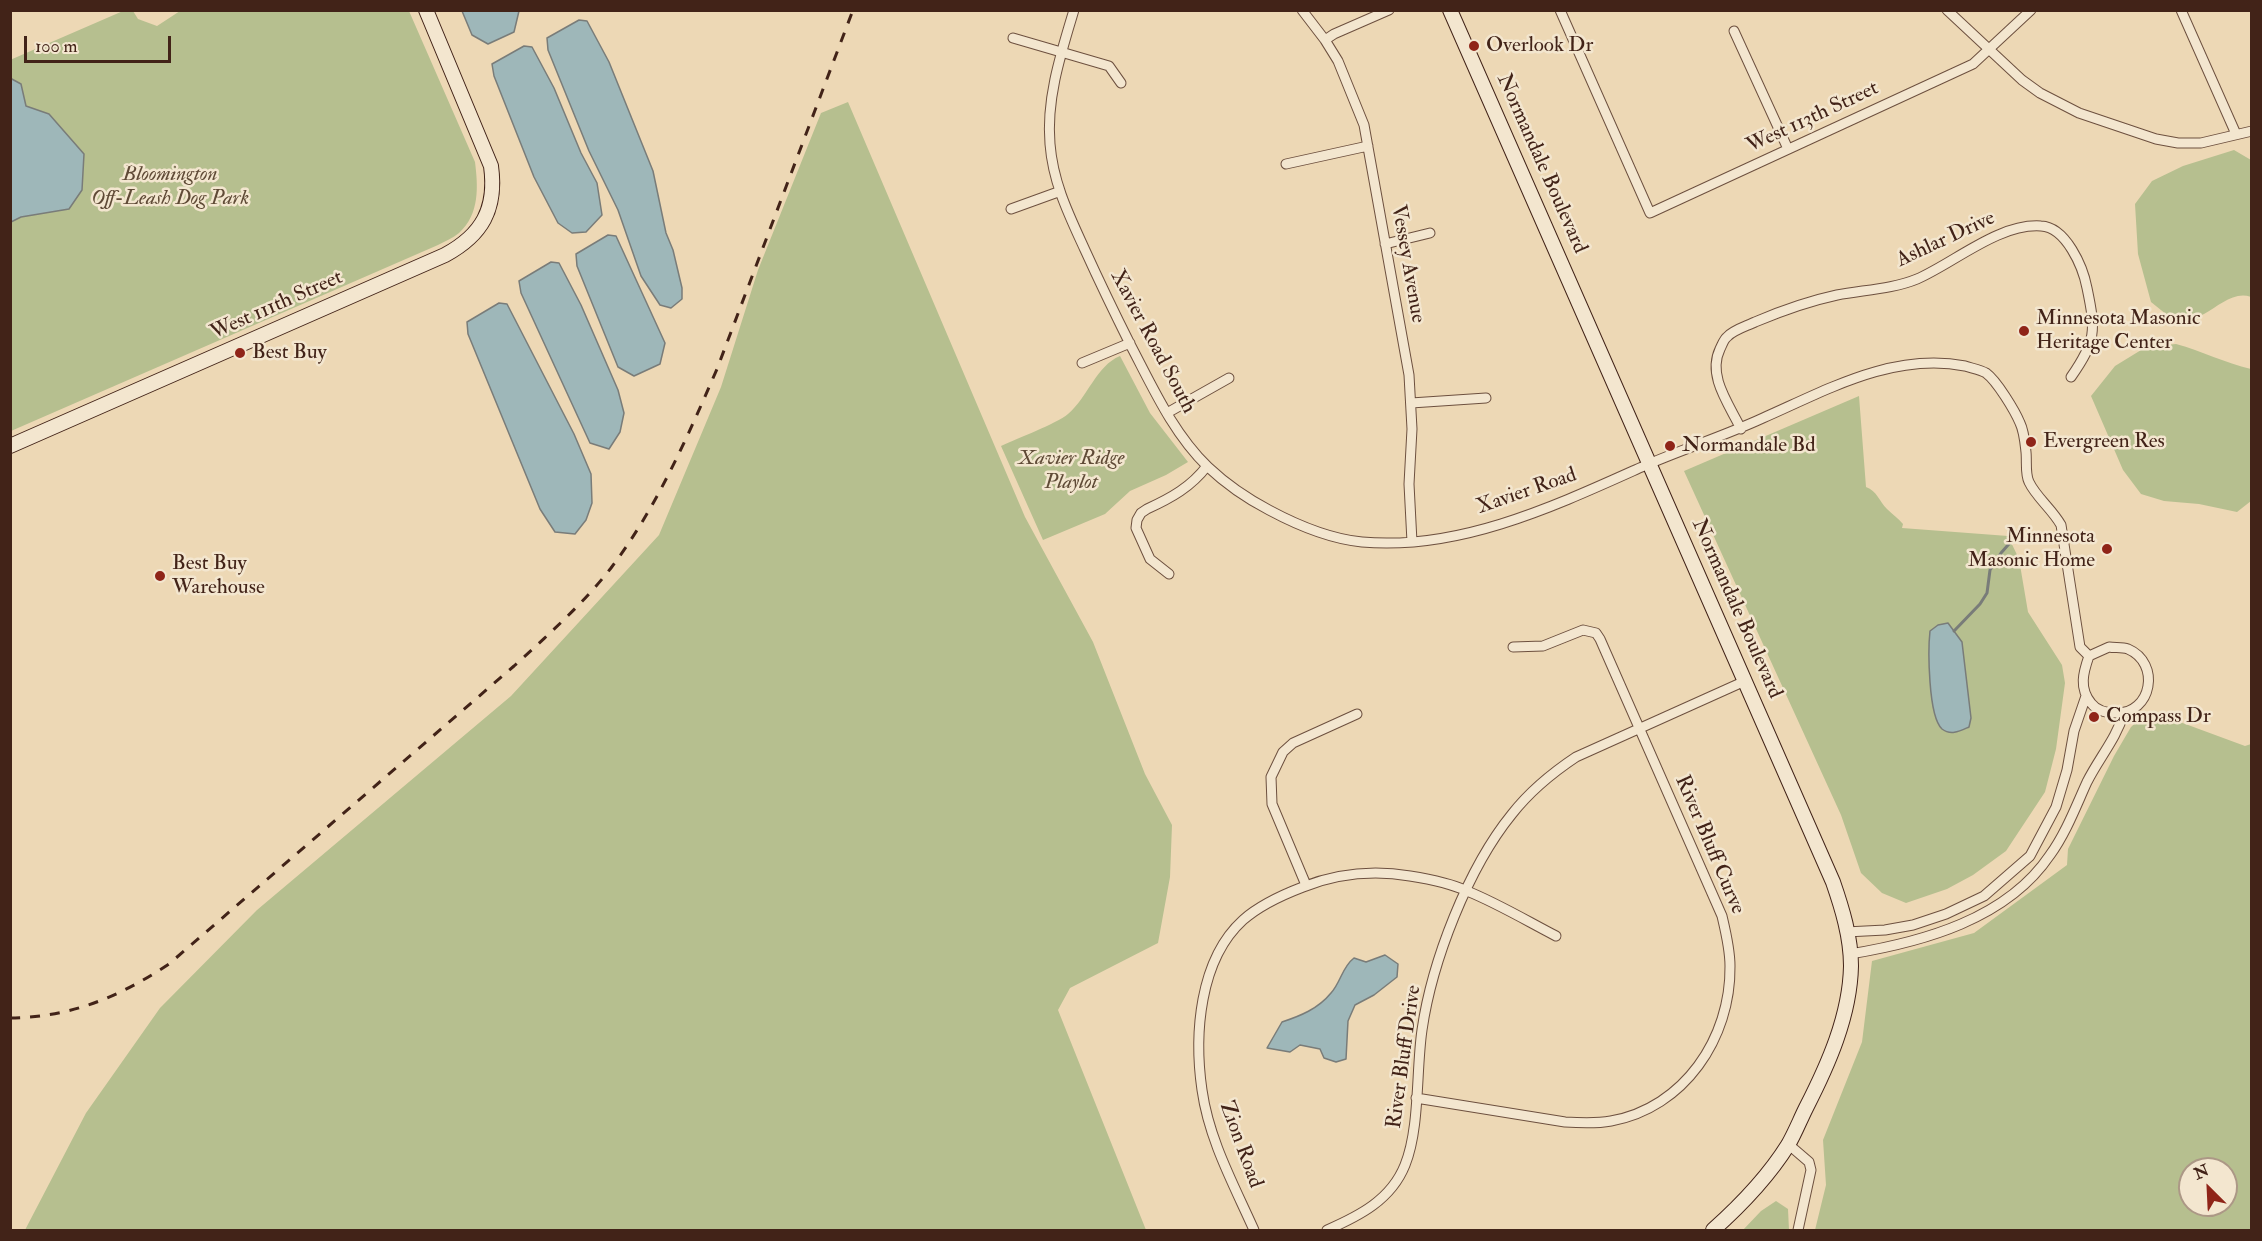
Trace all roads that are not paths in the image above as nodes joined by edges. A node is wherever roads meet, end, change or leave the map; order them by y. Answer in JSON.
{"nodes":[{"id":1,"x":426,"y":10,"type":"edge"},
{"id":2,"x":1074,"y":10,"type":"edge"},
{"id":3,"x":1302,"y":10,"type":"edge"},
{"id":4,"x":1389,"y":10,"type":"edge"},
{"id":5,"x":1450,"y":10,"type":"edge"},
{"id":6,"x":1560,"y":10,"type":"edge"},
{"id":7,"x":1947,"y":10,"type":"edge"},
{"id":8,"x":2031,"y":10,"type":"edge"},
{"id":9,"x":2181,"y":10,"type":"edge"},
{"id":10,"x":1734,"y":31,"type":"dead end"},
{"id":11,"x":1013,"y":38,"type":"dead end"},
{"id":12,"x":1325,"y":40,"type":"junction"},
{"id":13,"x":1061,"y":51,"type":"junction"},
{"id":14,"x":1989,"y":51,"type":"junction"},
{"id":15,"x":1121,"y":83,"type":"dead end"},
{"id":16,"x":2252,"y":132,"type":"edge"},
{"id":17,"x":2236,"y":134,"type":"junction"},
{"id":18,"x":1368,"y":146,"type":"junction"},
{"id":19,"x":1788,"y":149,"type":"junction"},
{"id":20,"x":1286,"y":164,"type":"dead end"},
{"id":21,"x":1058,"y":192,"type":"junction"},
{"id":22,"x":1011,"y":209,"type":"dead end"},
{"id":23,"x":1430,"y":233,"type":"dead end"},
{"id":24,"x":1385,"y":244,"type":"junction"},
{"id":25,"x":1130,"y":344,"type":"junction"},
{"id":26,"x":1082,"y":363,"type":"dead end"},
{"id":27,"x":2071,"y":377,"type":"dead end"},
{"id":28,"x":1229,"y":378,"type":"dead end"},
{"id":29,"x":1486,"y":398,"type":"dead end"},
{"id":30,"x":1411,"y":403,"type":"junction"},
{"id":31,"x":1167,"y":413,"type":"junction"},
{"id":32,"x":1741,"y":429,"type":"junction"},
{"id":33,"x":10,"y":446,"type":"edge"},
{"id":34,"x":1650,"y":464,"type":"junction"},
{"id":35,"x":1207,"y":466,"type":"junction"},
{"id":36,"x":1412,"y":542,"type":"junction"},
{"id":37,"x":1169,"y":574,"type":"dead end"},
{"id":38,"x":1513,"y":647,"type":"dead end"},
{"id":39,"x":2090,"y":656,"type":"junction"},
{"id":40,"x":1745,"y":681,"type":"junction"},
{"id":41,"x":2086,"y":696,"type":"junction"},
{"id":42,"x":2124,"y":713,"type":"junction"},
{"id":43,"x":1357,"y":714,"type":"dead end"},
{"id":44,"x":1639,"y":728,"type":"junction"},
{"id":45,"x":1306,"y":885,"type":"junction"},
{"id":46,"x":1466,"y":890,"type":"junction"},
{"id":47,"x":1846,"y":932,"type":"junction"},
{"id":48,"x":1556,"y":936,"type":"dead end"},
{"id":49,"x":1851,"y":954,"type":"junction"},
{"id":50,"x":1416,"y":1098,"type":"junction"},
{"id":51,"x":1788,"y":1144,"type":"junction"},
{"id":52,"x":1254,"y":1230,"type":"edge"},
{"id":53,"x":1327,"y":1230,"type":"edge"},
{"id":54,"x":1713,"y":1230,"type":"edge"},
{"id":55,"x":1798,"y":1230,"type":"edge"}],
"edges":[{"from":1,"to":33,"type":"street","name":"West 111th Street"},
{"from":2,"to":13,"type":"street","name":"Xavier Road South"},
{"from":3,"to":12,"type":"street","name":"Vessey Avenue"},
{"from":4,"to":12,"type":"street"},
{"from":5,"to":34,"type":"street","name":"Normandale Boulevard"},
{"from":6,"to":19,"type":"street","name":"West 113th Street"},
{"from":7,"to":14,"type":"street"},
{"from":8,"to":14,"type":"street","name":"West 113th Street"},
{"from":9,"to":17,"type":"street"},
{"from":10,"to":19,"type":"street"},
{"from":11,"to":13,"type":"street"},
{"from":12,"to":18,"type":"street","name":"Vessey Avenue"},
{"from":13,"to":15,"type":"street"},
{"from":13,"to":21,"type":"street","name":"Xavier Road South"},
{"from":14,"to":17,"type":"street"},
{"from":14,"to":19,"type":"street","name":"West 113th Street"},
{"from":16,"to":17,"type":"street"},
{"from":18,"to":20,"type":"street"},
{"from":18,"to":24,"type":"street","name":"Vessey Avenue"},
{"from":21,"to":22,"type":"street"},
{"from":21,"to":25,"type":"street","name":"Xavier Road South"},
{"from":23,"to":24,"type":"street"},
{"from":24,"to":30,"type":"street","name":"Vessey Avenue"},
{"from":25,"to":26,"type":"street"},
{"from":25,"to":31,"type":"street","name":"Xavier Road South"},
{"from":27,"to":32,"type":"street","name":"Ashlar Drive"},
{"from":28,"to":31,"type":"street"},
{"from":29,"to":30,"type":"street"},
{"from":30,"to":36,"type":"street","name":"Vessey Avenue"},
{"from":31,"to":35,"type":"street","name":"Xavier Road South"},
{"from":32,"to":34,"type":"street","name":"Xavier Road"},
{"from":32,"to":39,"type":"street","name":"Xavier Road"},
{"from":34,"to":36,"type":"street","name":"Xavier Road"},
{"from":34,"to":40,"type":"street","name":"Normandale Boulevard"},
{"from":35,"to":36,"type":"street","name":"Xavier Road South"},
{"from":35,"to":37,"type":"street"},
{"from":38,"to":44,"type":"street","name":"River Bluff Curve"},
{"from":39,"to":41,"type":"street"},
{"from":39,"to":42,"type":"street"},
{"from":40,"to":44,"type":"street","name":"River Bluff Drive"},
{"from":40,"to":47,"type":"street","name":"Normandale Boulevard"},
{"from":41,"to":42,"type":"street"},
{"from":41,"to":47,"type":"street"},
{"from":42,"to":49,"type":"street"},
{"from":43,"to":45,"type":"street"},
{"from":44,"to":46,"type":"street","name":"River Bluff Drive"},
{"from":44,"to":50,"type":"street","name":"River Bluff Curve"},
{"from":45,"to":46,"type":"street","name":"Zion Road"},
{"from":45,"to":52,"type":"street","name":"Zion Road"},
{"from":46,"to":48,"type":"street","name":"Zion Road"},
{"from":46,"to":50,"type":"street","name":"River Bluff Drive"},
{"from":47,"to":49,"type":"street","name":"Normandale Boulevard"},
{"from":49,"to":51,"type":"street","name":"Normandale Boulevard"},
{"from":50,"to":53,"type":"street","name":"River Bluff Drive"},
{"from":51,"to":54,"type":"street","name":"Normandale Boulevard"},
{"from":51,"to":55,"type":"street"}]}
